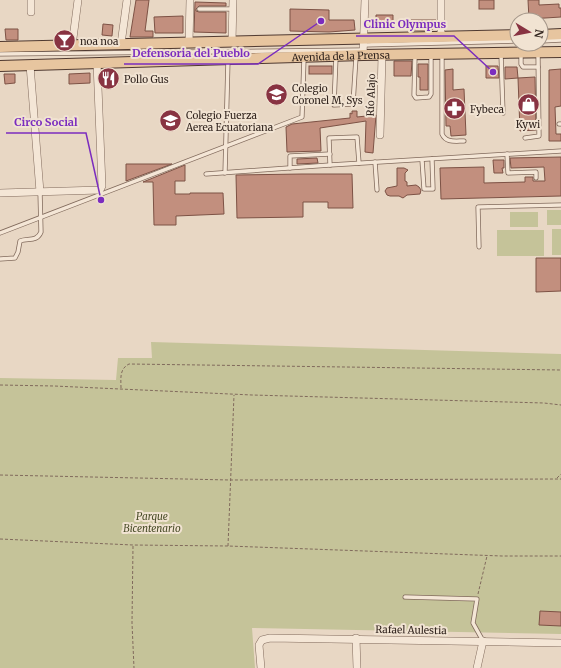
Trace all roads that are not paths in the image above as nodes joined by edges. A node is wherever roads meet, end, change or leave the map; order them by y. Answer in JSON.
{"nodes":[{"id":1,"x":31,"y":0,"type":"edge"},
{"id":2,"x":78,"y":0,"type":"edge"},
{"id":3,"x":127,"y":0,"type":"edge"},
{"id":4,"x":190,"y":0,"type":"edge"},
{"id":5,"x":233,"y":0,"type":"edge"},
{"id":6,"x":365,"y":0,"type":"edge"},
{"id":7,"x":441,"y":0,"type":"edge"},
{"id":8,"x":198,"y":9,"type":"dead end"},
{"id":9,"x":232,"y":9,"type":"junction"},
{"id":10,"x":31,"y":12,"type":"dead end"},
{"id":11,"x":561,"y":34,"type":"edge"},
{"id":12,"x":509,"y":35,"type":"edge"},
{"id":13,"x":549,"y":35,"type":"edge"},
{"id":14,"x":441,"y":37,"type":"junction"},
{"id":15,"x":549,"y":40,"type":"edge"},
{"id":16,"x":561,"y":40,"type":"edge"},
{"id":17,"x":509,"y":41,"type":"edge"},
{"id":18,"x":190,"y":42,"type":"junction"},
{"id":19,"x":232,"y":42,"type":"junction"},
{"id":20,"x":121,"y":44,"type":"junction"},
{"id":21,"x":72,"y":46,"type":"junction"},
{"id":22,"x":0,"y":48,"type":"edge"},
{"id":23,"x":362,"y":49,"type":"junction"},
{"id":24,"x":538,"y":52,"type":"joint"},
{"id":25,"x":549,"y":52,"type":"edge"},
{"id":26,"x":561,"y":52,"type":"edge"},
{"id":27,"x":501,"y":53,"type":"junction"},
{"id":28,"x":521,"y":53,"type":"junction"},
{"id":29,"x":0,"y":54,"type":"edge"},
{"id":30,"x":442,"y":54,"type":"junction"},
{"id":31,"x":382,"y":55,"type":"junction"},
{"id":32,"x":415,"y":55,"type":"junction"},
{"id":33,"x":431,"y":55,"type":"junction"},
{"id":34,"x":336,"y":56,"type":"junction"},
{"id":35,"x":304,"y":57,"type":"junction"},
{"id":36,"x":228,"y":59,"type":"junction"},
{"id":37,"x":97,"y":63,"type":"junction"},
{"id":38,"x":30,"y":65,"type":"junction"},
{"id":39,"x":0,"y":66,"type":"edge"},
{"id":40,"x":538,"y":67,"type":"junction"},
{"id":41,"x":503,"y":113,"type":"dead end"},
{"id":42,"x":380,"y":135,"type":"dead end"},
{"id":43,"x":525,"y":138,"type":"dead end"},
{"id":44,"x":464,"y":141,"type":"dead end"},
{"id":45,"x":561,"y":151,"type":"edge"},
{"id":46,"x":330,"y":154,"type":"junction"},
{"id":47,"x":507,"y":154,"type":"junction"},
{"id":48,"x":432,"y":159,"type":"junction"},
{"id":49,"x":422,"y":160,"type":"junction"},
{"id":50,"x":374,"y":162,"type":"junction"},
{"id":51,"x":359,"y":163,"type":"junction"},
{"id":52,"x":330,"y":165,"type":"junction"},
{"id":53,"x":290,"y":168,"type":"junction"},
{"id":54,"x":225,"y":173,"type":"junction"},
{"id":55,"x":206,"y":174,"type":"dead end"},
{"id":56,"x":536,"y":178,"type":"dead end"},
{"id":57,"x":377,"y":190,"type":"dead end"},
{"id":58,"x":40,"y":192,"type":"junction"},
{"id":59,"x":0,"y":193,"type":"edge"},
{"id":60,"x":561,"y":205,"type":"edge"},
{"id":61,"x":0,"y":233,"type":"edge"},
{"id":62,"x":479,"y":247,"type":"dead end"},
{"id":63,"x":0,"y":259,"type":"edge"},
{"id":64,"x":404,"y":596,"type":"dead end"},
{"id":65,"x":356,"y":638,"type":"junction"},
{"id":66,"x":483,"y":642,"type":"junction"},
{"id":67,"x":561,"y":643,"type":"edge"},
{"id":68,"x":261,"y":668,"type":"edge"},
{"id":69,"x":357,"y":668,"type":"edge"},
{"id":70,"x":478,"y":668,"type":"edge"}],
"edges":[{"from":1,"to":10,"type":"street"},
{"from":2,"to":21,"type":"street"},
{"from":3,"to":20,"type":"street"},
{"from":4,"to":18,"type":"street"},
{"from":5,"to":9,"type":"street"},
{"from":6,"to":23,"type":"street"},
{"from":7,"to":14,"type":"street"},
{"from":8,"to":9,"type":"lane"},
{"from":9,"to":19,"type":"street"},
{"from":11,"to":13,"type":"main road"},
{"from":12,"to":14,"type":"main road","name":"Avenida de la Prensa"},
{"from":14,"to":23,"type":"main road","name":"Avenida de la Prensa"},
{"from":15,"to":16,"type":"lane"},
{"from":17,"to":23,"type":"lane"},
{"from":18,"to":19,"type":"main road","name":"Avenida de la Prensa"},
{"from":18,"to":20,"type":"main road","name":"Avenida de la Prensa"},
{"from":19,"to":23,"type":"main road","name":"Avenida de la Prensa"},
{"from":20,"to":21,"type":"main road","name":"Avenida de la Prensa"},
{"from":21,"to":22,"type":"main road","name":"Avenida de la Prensa"},
{"from":23,"to":29,"type":"lane"},
{"from":23,"to":31,"type":"main road","name":"Avenida de la Prensa"},
{"from":23,"to":34,"type":"main road","name":"Avenida de la Prensa"},
{"from":23,"to":34,"type":"lane"},
{"from":24,"to":28,"type":"main road","name":"Avenida de la Prensa"},
{"from":24,"to":40,"type":"lane"},
{"from":25,"to":26,"type":"main road","name":"Avenida de la Prensa"},
{"from":27,"to":28,"type":"main road","name":"Avenida de la Prensa"},
{"from":27,"to":30,"type":"main road","name":"Avenida de la Prensa"},
{"from":27,"to":41,"type":"lane"},
{"from":28,"to":40,"type":"lane"},
{"from":30,"to":33,"type":"main road","name":"Avenida de la Prensa"},
{"from":30,"to":44,"type":"lane"},
{"from":31,"to":32,"type":"main road","name":"Avenida de la Prensa"},
{"from":31,"to":42,"type":"street","name":"Río Alajo"},
{"from":32,"to":33,"type":"main road","name":"Avenida de la Prensa"},
{"from":32,"to":33,"type":"lane"},
{"from":34,"to":35,"type":"main road","name":"Avenida de la Prensa"},
{"from":35,"to":36,"type":"main road","name":"Avenida de la Prensa"},
{"from":35,"to":61,"type":"lane"},
{"from":36,"to":37,"type":"main road","name":"Avenida de la Prensa"},
{"from":36,"to":54,"type":"lane"},
{"from":37,"to":38,"type":"main road","name":"Avenida de la Prensa"},
{"from":37,"to":58,"type":"street"},
{"from":38,"to":39,"type":"main road","name":"Avenida de la Prensa"},
{"from":38,"to":58,"type":"street"},
{"from":40,"to":43,"type":"lane"},
{"from":45,"to":47,"type":"lane"},
{"from":46,"to":51,"type":"lane"},
{"from":46,"to":52,"type":"lane"},
{"from":46,"to":53,"type":"lane"},
{"from":47,"to":48,"type":"lane"},
{"from":47,"to":56,"type":"lane"},
{"from":48,"to":49,"type":"lane"},
{"from":48,"to":49,"type":"lane"},
{"from":49,"to":50,"type":"lane"},
{"from":50,"to":51,"type":"lane"},
{"from":50,"to":57,"type":"lane"},
{"from":51,"to":52,"type":"lane"},
{"from":52,"to":53,"type":"lane"},
{"from":53,"to":54,"type":"lane"},
{"from":54,"to":55,"type":"lane"},
{"from":58,"to":59,"type":"street"},
{"from":58,"to":63,"type":"lane"},
{"from":60,"to":62,"type":"lane"},
{"from":64,"to":66,"type":"lane"},
{"from":65,"to":66,"type":"street","name":"Rafael Aulestia"},
{"from":65,"to":68,"type":"street","name":"Rafael Aulestia"},
{"from":65,"to":69,"type":"street"},
{"from":66,"to":67,"type":"street","name":"Rafael Aulestia"},
{"from":66,"to":70,"type":"street"}]}
